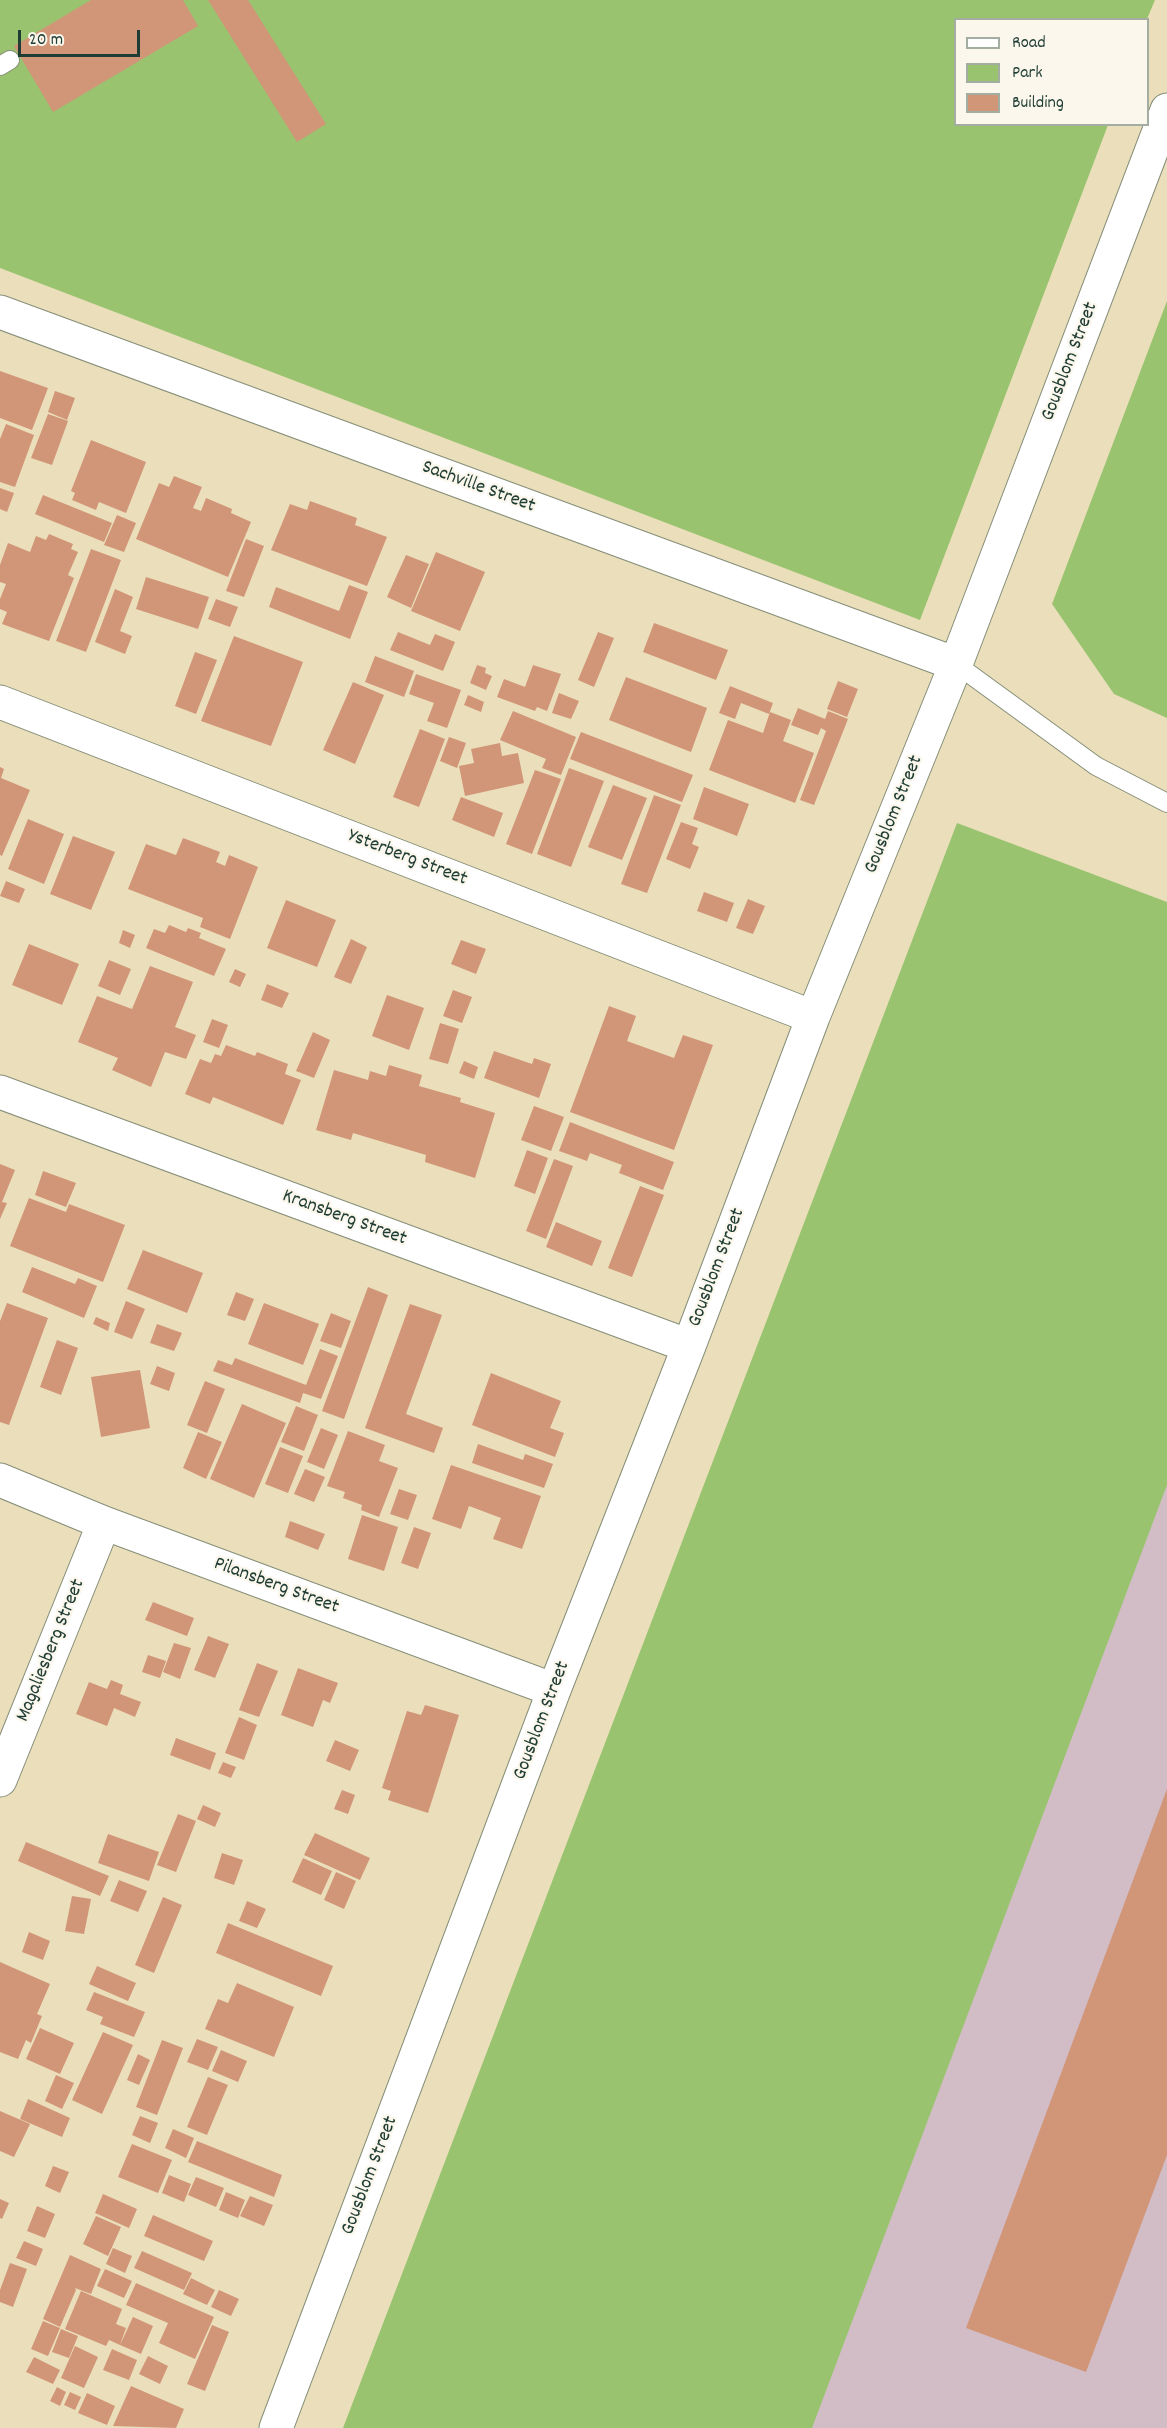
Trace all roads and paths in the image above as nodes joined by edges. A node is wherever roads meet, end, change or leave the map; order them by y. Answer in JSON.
{"nodes":[{"id":1,"x":1167,"y":110,"type":"edge"},
{"id":2,"x":0,"y":312,"type":"edge"},
{"id":3,"x":956,"y":664,"type":"junction"},
{"id":4,"x":0,"y":702,"type":"edge"},
{"id":5,"x":1167,"y":803,"type":"edge"},
{"id":6,"x":813,"y":1017,"type":"junction"},
{"id":7,"x":0,"y":1092,"type":"edge"},
{"id":8,"x":689,"y":1346,"type":"junction"},
{"id":9,"x":0,"y":1480,"type":"edge"},
{"id":10,"x":104,"y":1523,"type":"junction"},
{"id":11,"x":554,"y":1690,"type":"junction"},
{"id":12,"x":0,"y":1780,"type":"edge"},
{"id":13,"x":276,"y":2428,"type":"edge"}],
"edges":[{"from":1,"to":3,"type":"street","name":"Gousblom Street"},
{"from":2,"to":3,"type":"street","name":"Sachville Street"},
{"from":3,"to":5,"type":"lane"},
{"from":3,"to":6,"type":"street","name":"Gousblom Street"},
{"from":4,"to":6,"type":"street","name":"Ysterberg Street"},
{"from":6,"to":8,"type":"street","name":"Gousblom Street"},
{"from":7,"to":8,"type":"street","name":"Kransberg Street"},
{"from":8,"to":11,"type":"street","name":"Gousblom Street"},
{"from":9,"to":10,"type":"street","name":"Pilansberg Street"},
{"from":10,"to":11,"type":"street","name":"Pilansberg Street"},
{"from":10,"to":12,"type":"street","name":"Magaliesberg Street"},
{"from":11,"to":13,"type":"street","name":"Gousblom Street"}]}
